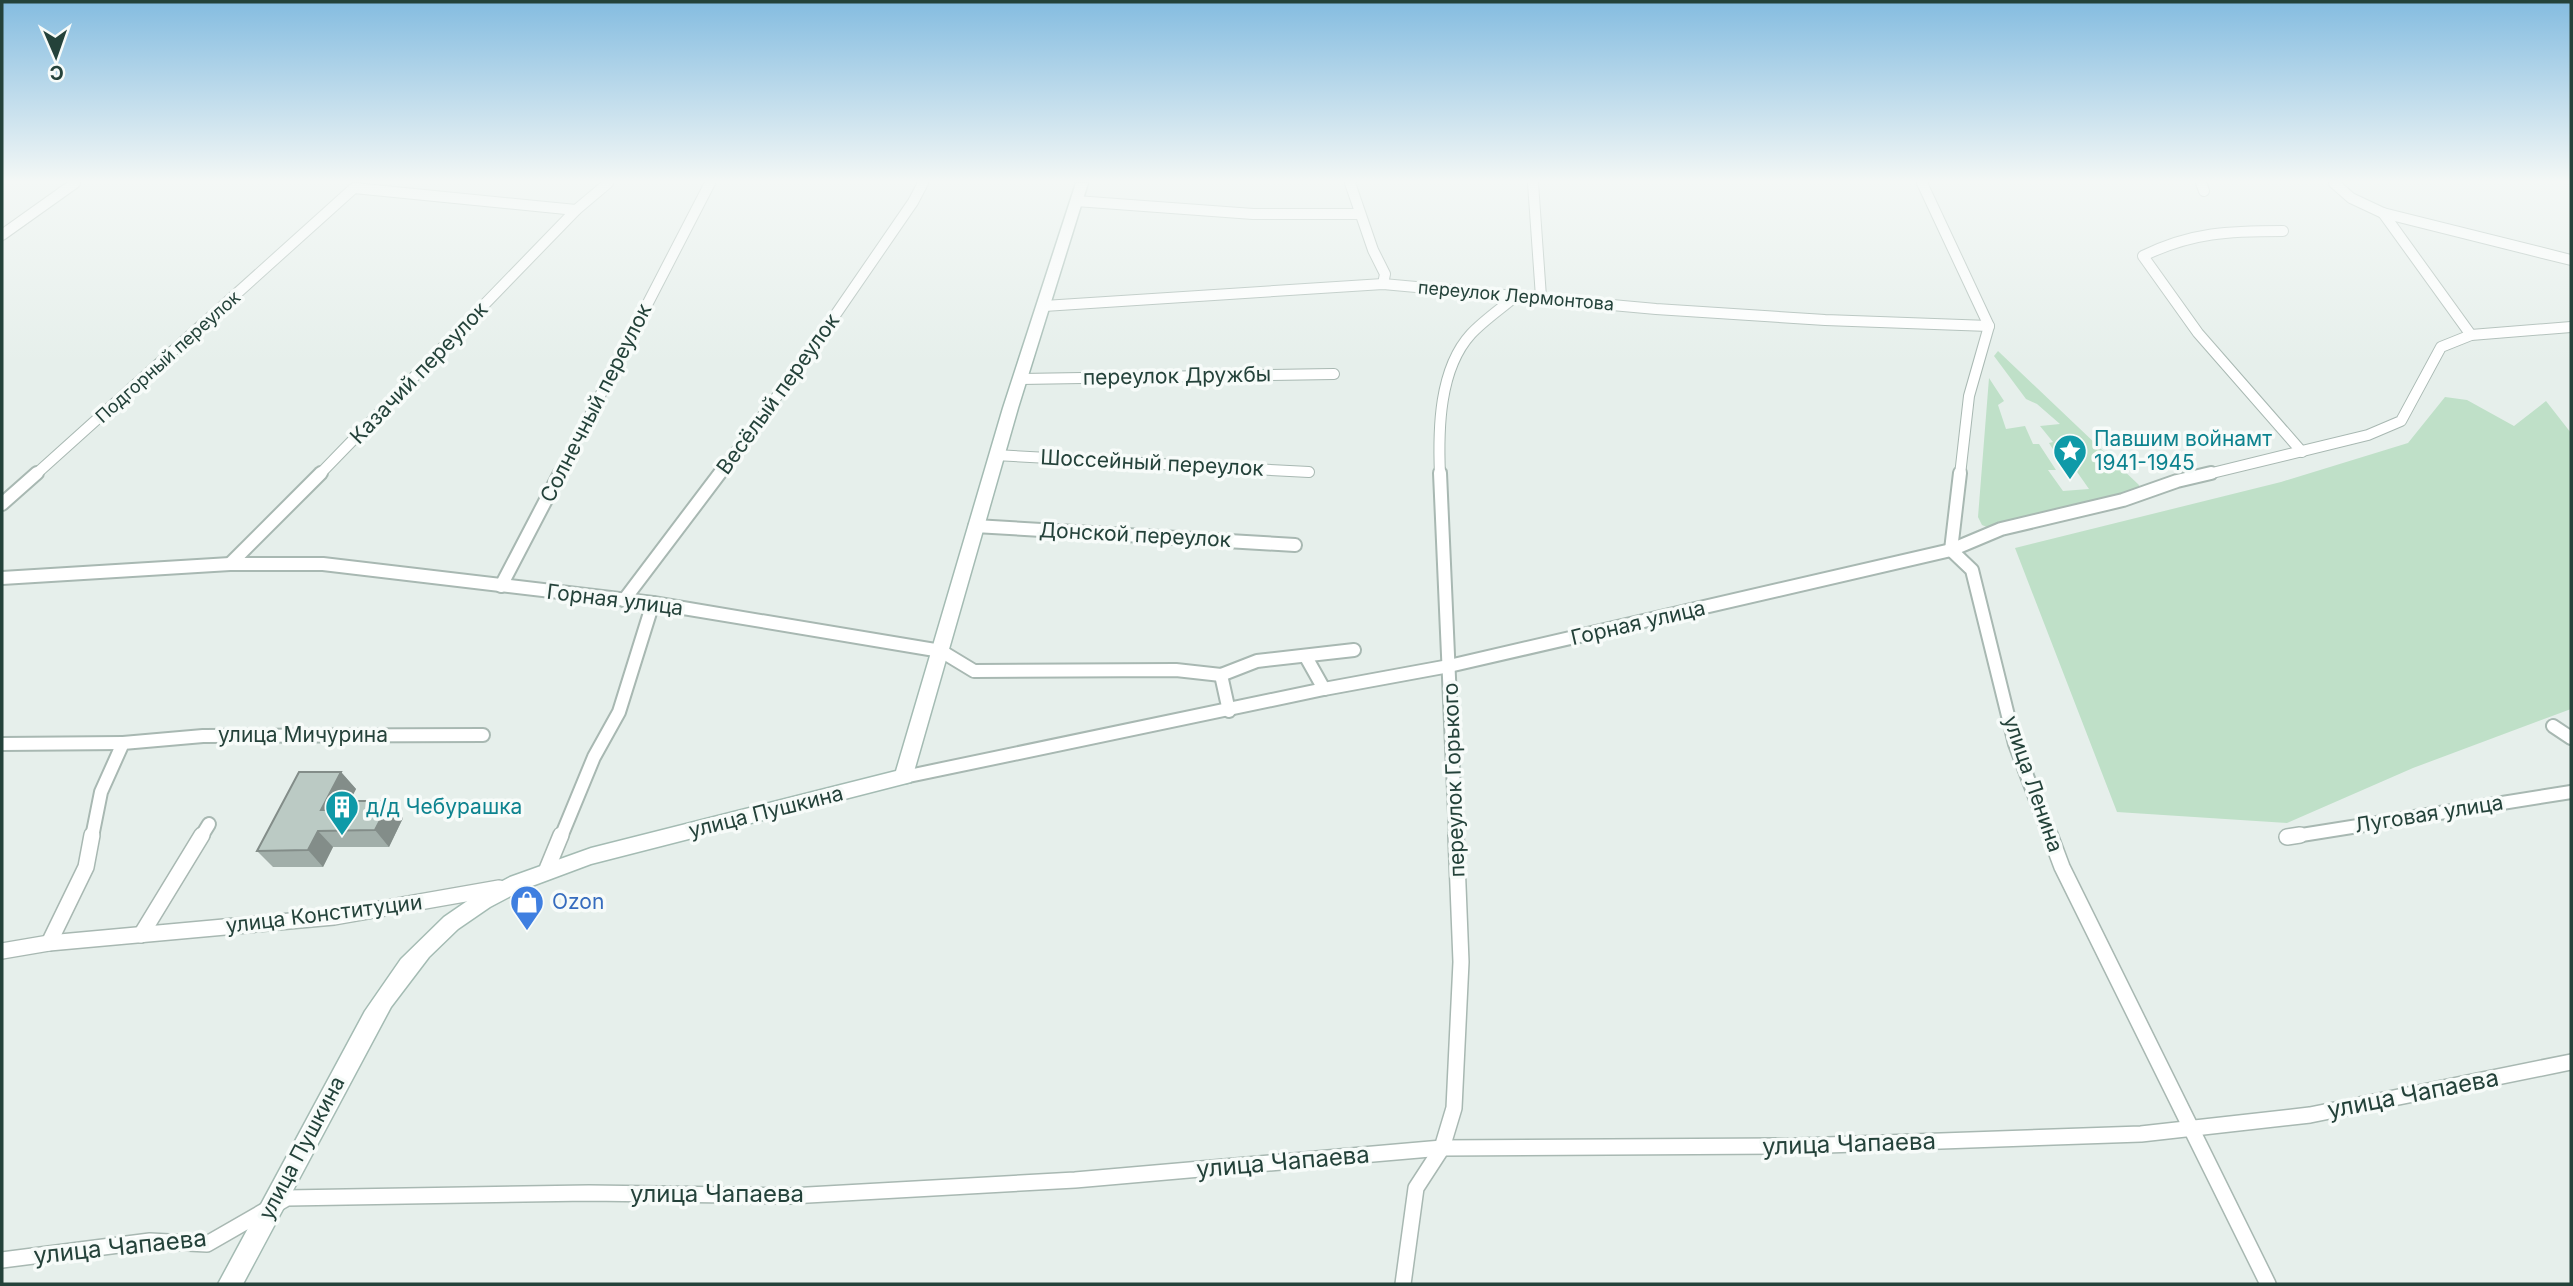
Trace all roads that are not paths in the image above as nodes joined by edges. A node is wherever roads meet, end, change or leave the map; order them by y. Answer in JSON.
{"nodes":[{"id":1,"x":293,"y":243,"type":"edge"},
{"id":2,"x":544,"y":243,"type":"edge"},
{"id":3,"x":679,"y":243,"type":"edge"},
{"id":4,"x":885,"y":243,"type":"edge"},
{"id":5,"x":1063,"y":243,"type":"edge"},
{"id":6,"x":1370,"y":243,"type":"edge"},
{"id":7,"x":1538,"y":243,"type":"edge"},
{"id":8,"x":1950,"y":243,"type":"edge"},
{"id":9,"x":2168,"y":243,"type":"edge"},
{"id":10,"x":2405,"y":243,"type":"edge"},
{"id":11,"x":2503,"y":243,"type":"edge"},
{"id":12,"x":2571,"y":260,"type":"edge"},
{"id":13,"x":1382,"y":284,"type":"junction"},
{"id":14,"x":1517,"y":295,"type":"junction"},
{"id":15,"x":1541,"y":297,"type":"junction"},
{"id":16,"x":1044,"y":306,"type":"junction"},
{"id":17,"x":1989,"y":326,"type":"junction"},
{"id":18,"x":2571,"y":327,"type":"edge"},
{"id":19,"x":2471,"y":335,"type":"junction"},
{"id":20,"x":1334,"y":374,"type":"dead end"},
{"id":21,"x":1020,"y":379,"type":"junction"},
{"id":22,"x":2302,"y":452,"type":"junction"},
{"id":23,"x":995,"y":455,"type":"junction"},
{"id":24,"x":1309,"y":472,"type":"dead end"},
{"id":25,"x":2,"y":504,"type":"edge"},
{"id":26,"x":975,"y":526,"type":"junction"},
{"id":27,"x":1295,"y":545,"type":"dead end"},
{"id":28,"x":1951,"y":550,"type":"junction"},
{"id":29,"x":230,"y":564,"type":"junction"},
{"id":30,"x":2,"y":578,"type":"edge"},
{"id":31,"x":501,"y":586,"type":"junction"},
{"id":32,"x":624,"y":600,"type":"junction"},
{"id":33,"x":653,"y":603,"type":"junction"},
{"id":34,"x":1354,"y":650,"type":"dead end"},
{"id":35,"x":940,"y":651,"type":"junction"},
{"id":36,"x":1306,"y":657,"type":"junction"},
{"id":37,"x":1449,"y":666,"type":"junction"},
{"id":38,"x":1221,"y":675,"type":"junction"},
{"id":39,"x":1324,"y":689,"type":"junction"},
{"id":40,"x":1230,"y":710,"type":"junction"},
{"id":41,"x":2553,"y":726,"type":"dead end"},
{"id":42,"x":483,"y":735,"type":"dead end"},
{"id":43,"x":2571,"y":738,"type":"edge"},
{"id":44,"x":123,"y":743,"type":"junction"},
{"id":45,"x":2,"y":744,"type":"edge"},
{"id":46,"x":904,"y":777,"type":"junction"},
{"id":47,"x":2571,"y":792,"type":"edge"},
{"id":48,"x":209,"y":824,"type":"dead end"},
{"id":49,"x":2287,"y":836,"type":"dead end"},
{"id":50,"x":547,"y":869,"type":"junction"},
{"id":51,"x":507,"y":886,"type":"junction"},
{"id":52,"x":141,"y":935,"type":"junction"},
{"id":53,"x":49,"y":943,"type":"junction"},
{"id":54,"x":2,"y":951,"type":"edge"},
{"id":55,"x":2571,"y":1062,"type":"edge"},
{"id":56,"x":2192,"y":1128,"type":"junction"},
{"id":57,"x":1442,"y":1148,"type":"junction"},
{"id":58,"x":271,"y":1206,"type":"junction"},
{"id":59,"x":2,"y":1260,"type":"edge"},
{"id":60,"x":230,"y":1284,"type":"edge"},
{"id":61,"x":1403,"y":1284,"type":"edge"},
{"id":62,"x":2269,"y":1284,"type":"edge"}],
"edges":[{"from":1,"to":25,"type":"street","name":"Подгорный переулок"},
{"from":2,"to":29,"type":"street","name":"Казачий переулок"},
{"from":3,"to":31,"type":"street","name":"Солнечный переулок"},
{"from":4,"to":32,"type":"street","name":"Весёлый переулок"},
{"from":5,"to":16,"type":"main road"},
{"from":6,"to":13,"type":"street"},
{"from":7,"to":15,"type":"street"},
{"from":8,"to":17,"type":"street"},
{"from":9,"to":22,"type":"street"},
{"from":10,"to":19,"type":"street"},
{"from":11,"to":12,"type":"street"},
{"from":13,"to":14,"type":"street","name":"переулок Лермонтова"},
{"from":13,"to":16,"type":"street","name":"переулок Лермонтова"},
{"from":14,"to":15,"type":"street","name":"переулок Лермонтова"},
{"from":14,"to":37,"type":"street","name":"переулок Горького"},
{"from":15,"to":17,"type":"street","name":"переулок Лермонтова"},
{"from":16,"to":21,"type":"main road"},
{"from":17,"to":28,"type":"street"},
{"from":18,"to":19,"type":"street"},
{"from":19,"to":22,"type":"street"},
{"from":20,"to":21,"type":"street","name":"переулок Дружбы"},
{"from":21,"to":23,"type":"main road"},
{"from":22,"to":28,"type":"street"},
{"from":23,"to":24,"type":"street","name":"Шоссейный переулок"},
{"from":23,"to":26,"type":"main road"},
{"from":26,"to":27,"type":"street","name":"Донской переулок"},
{"from":26,"to":35,"type":"main road"},
{"from":28,"to":37,"type":"street","name":"Горная улица"},
{"from":28,"to":56,"type":"street","name":"улица Ленина"},
{"from":29,"to":30,"type":"street","name":"Горная улица"},
{"from":29,"to":31,"type":"street","name":"Горная улица"},
{"from":31,"to":32,"type":"street","name":"Горная улица"},
{"from":32,"to":33,"type":"street","name":"Горная улица"},
{"from":33,"to":35,"type":"street","name":"Горная улица"},
{"from":33,"to":50,"type":"street"},
{"from":34,"to":36,"type":"street","name":"Горная улица"},
{"from":35,"to":38,"type":"street","name":"Горная улица"},
{"from":35,"to":46,"type":"main road"},
{"from":36,"to":38,"type":"street","name":"Горная улица"},
{"from":36,"to":39,"type":"street"},
{"from":37,"to":39,"type":"street","name":"Горная улица"},
{"from":37,"to":57,"type":"street","name":"переулок Горького"},
{"from":38,"to":40,"type":"street"},
{"from":39,"to":40,"type":"street","name":"Горная улица"},
{"from":40,"to":46,"type":"street","name":"Горная улица"},
{"from":41,"to":43,"type":"street"},
{"from":42,"to":44,"type":"street","name":"улица Мичурина"},
{"from":44,"to":45,"type":"street","name":"улица Мичурина"},
{"from":44,"to":53,"type":"street"},
{"from":46,"to":50,"type":"main road","name":"улица Пушкина"},
{"from":47,"to":49,"type":"street","name":"Луговая улица"},
{"from":48,"to":52,"type":"street"},
{"from":50,"to":51,"type":"main road","name":"улица Пушкина"},
{"from":51,"to":52,"type":"street","name":"улица Конституции"},
{"from":51,"to":58,"type":"main road","name":"улица Пушкина"},
{"from":52,"to":53,"type":"street","name":"улица Конституции"},
{"from":53,"to":54,"type":"street","name":"улица Конституции"},
{"from":55,"to":56,"type":"street","name":"улица Чапаева"},
{"from":56,"to":57,"type":"street","name":"улица Чапаева"},
{"from":56,"to":62,"type":"street","name":"улица Ленина"},
{"from":57,"to":58,"type":"street","name":"улица Чапаева"},
{"from":57,"to":61,"type":"street","name":"переулок Горького"},
{"from":58,"to":59,"type":"street","name":"улица Чапаева"},
{"from":58,"to":60,"type":"main road","name":"улица Пушкина"}]}
